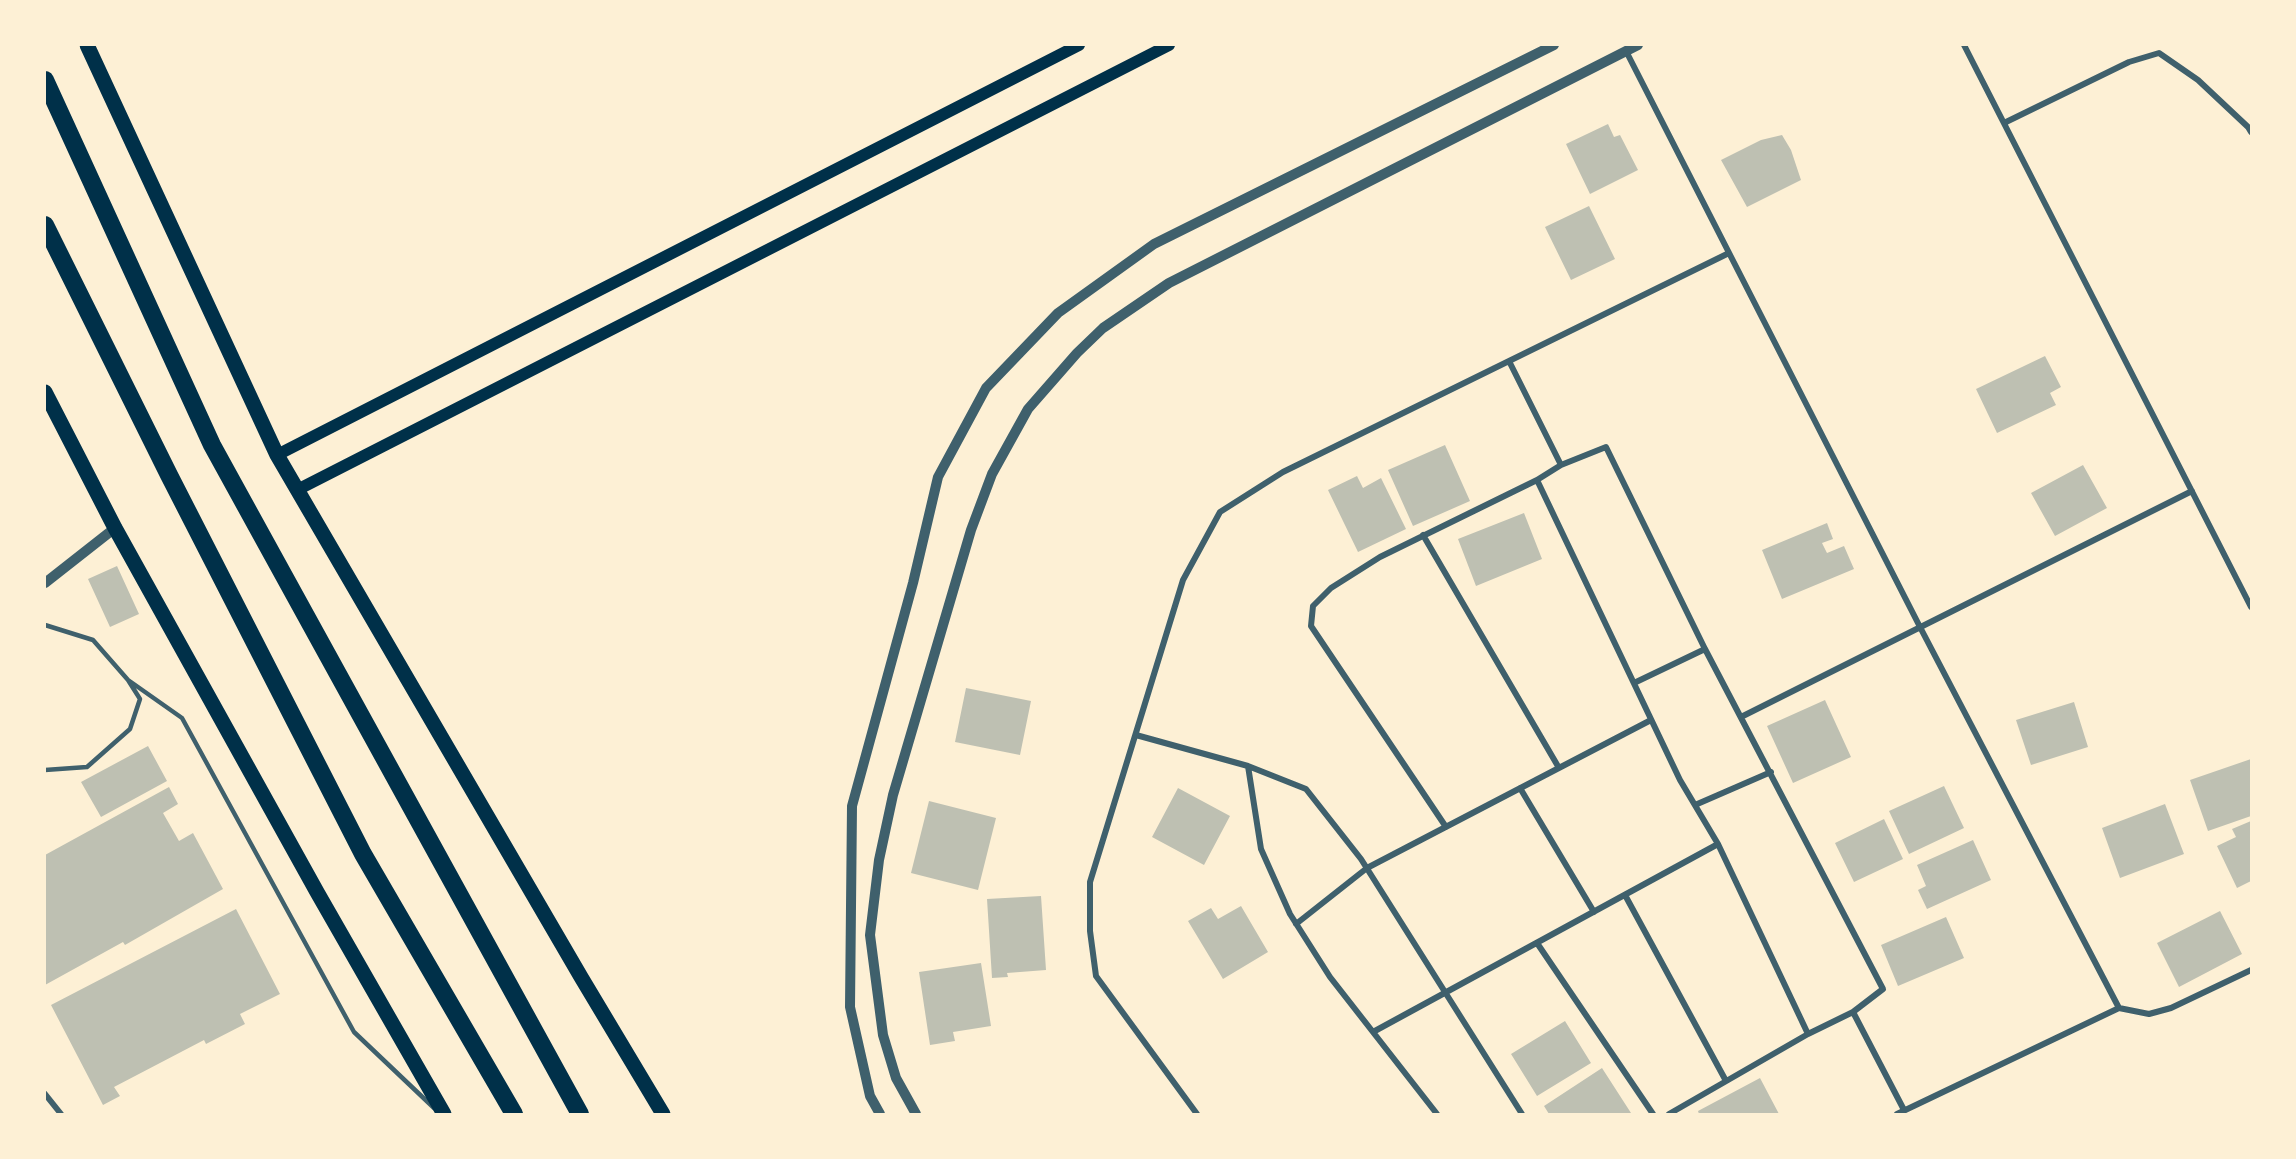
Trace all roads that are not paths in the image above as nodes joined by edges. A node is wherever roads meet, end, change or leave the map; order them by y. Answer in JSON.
{"nodes":[{"id":1,"x":87,"y":45,"type":"edge"},
{"id":2,"x":1079,"y":45,"type":"edge"},
{"id":3,"x":1168,"y":45,"type":"edge"},
{"id":4,"x":1554,"y":45,"type":"edge"},
{"id":5,"x":1638,"y":45,"type":"edge"},
{"id":6,"x":1964,"y":45,"type":"edge"},
{"id":7,"x":1626,"y":51,"type":"junction"},
{"id":8,"x":45,"y":80,"type":"edge"},
{"id":9,"x":2004,"y":123,"type":"junction"},
{"id":10,"x":2251,"y":132,"type":"edge"},
{"id":11,"x":45,"y":225,"type":"edge"},
{"id":12,"x":1729,"y":253,"type":"junction"},
{"id":13,"x":1509,"y":361,"type":"junction"},
{"id":14,"x":45,"y":392,"type":"edge"},
{"id":15,"x":277,"y":454,"type":"junction"},
{"id":16,"x":1560,"y":465,"type":"junction"},
{"id":17,"x":1538,"y":480,"type":"junction"},
{"id":18,"x":297,"y":490,"type":"junction"},
{"id":19,"x":2192,"y":491,"type":"junction"},
{"id":20,"x":115,"y":528,"type":"junction"},
{"id":21,"x":1423,"y":535,"type":"junction"},
{"id":22,"x":45,"y":583,"type":"edge"},
{"id":23,"x":2251,"y":607,"type":"edge"},
{"id":24,"x":45,"y":625,"type":"edge"},
{"id":25,"x":1920,"y":627,"type":"junction"},
{"id":26,"x":1705,"y":649,"type":"junction"},
{"id":27,"x":128,"y":680,"type":"junction"},
{"id":28,"x":1634,"y":683,"type":"junction"},
{"id":29,"x":1741,"y":717,"type":"junction"},
{"id":30,"x":1651,"y":720,"type":"junction"},
{"id":31,"x":1136,"y":735,"type":"junction"},
{"id":32,"x":1248,"y":766,"type":"junction"},
{"id":33,"x":1559,"y":768,"type":"junction"},
{"id":34,"x":45,"y":770,"type":"edge"},
{"id":35,"x":1771,"y":772,"type":"junction"},
{"id":36,"x":1520,"y":788,"type":"junction"},
{"id":37,"x":1695,"y":805,"type":"junction"},
{"id":38,"x":1446,"y":827,"type":"junction"},
{"id":39,"x":1718,"y":844,"type":"junction"},
{"id":40,"x":1367,"y":868,"type":"junction"},
{"id":41,"x":1625,"y":894,"type":"junction"},
{"id":42,"x":1594,"y":912,"type":"junction"},
{"id":43,"x":1296,"y":924,"type":"junction"},
{"id":44,"x":1537,"y":943,"type":"junction"},
{"id":45,"x":2251,"y":970,"type":"edge"},
{"id":46,"x":1445,"y":993,"type":"junction"},
{"id":47,"x":2119,"y":1008,"type":"junction"},
{"id":48,"x":1853,"y":1012,"type":"junction"},
{"id":49,"x":1373,"y":1032,"type":"junction"},
{"id":50,"x":1808,"y":1034,"type":"junction"},
{"id":51,"x":1726,"y":1082,"type":"junction"},
{"id":52,"x":45,"y":1094,"type":"edge"},
{"id":53,"x":1904,"y":1110,"type":"junction"},
{"id":54,"x":62,"y":1114,"type":"edge"},
{"id":55,"x":442,"y":1114,"type":"edge"},
{"id":56,"x":514,"y":1114,"type":"edge"},
{"id":57,"x":580,"y":1114,"type":"edge"},
{"id":58,"x":663,"y":1114,"type":"edge"},
{"id":59,"x":880,"y":1114,"type":"edge"},
{"id":60,"x":916,"y":1114,"type":"edge"},
{"id":61,"x":1197,"y":1114,"type":"edge"},
{"id":62,"x":1437,"y":1114,"type":"edge"},
{"id":63,"x":1522,"y":1114,"type":"edge"},
{"id":64,"x":1653,"y":1114,"type":"edge"},
{"id":65,"x":1669,"y":1114,"type":"edge"},
{"id":66,"x":1897,"y":1114,"type":"edge"}],
"edges":[{"from":1,"to":15,"type":"main road"},
{"from":2,"to":15,"type":"main road"},
{"from":3,"to":18,"type":"main road"},
{"from":4,"to":59,"type":"street"},
{"from":5,"to":7,"type":"street"},
{"from":6,"to":9,"type":"street"},
{"from":7,"to":12,"type":"street"},
{"from":7,"to":60,"type":"street"},
{"from":8,"to":57,"type":"highway"},
{"from":9,"to":10,"type":"street"},
{"from":9,"to":19,"type":"street"},
{"from":11,"to":56,"type":"highway"},
{"from":12,"to":13,"type":"street"},
{"from":12,"to":25,"type":"street"},
{"from":13,"to":16,"type":"street"},
{"from":13,"to":31,"type":"street"},
{"from":14,"to":20,"type":"main road"},
{"from":15,"to":18,"type":"main road"},
{"from":16,"to":17,"type":"street"},
{"from":16,"to":26,"type":"street"},
{"from":17,"to":21,"type":"street"},
{"from":17,"to":28,"type":"street"},
{"from":18,"to":58,"type":"main road"},
{"from":19,"to":23,"type":"street"},
{"from":19,"to":25,"type":"street"},
{"from":20,"to":22,"type":"street"},
{"from":20,"to":55,"type":"main road"},
{"from":21,"to":33,"type":"street"},
{"from":21,"to":38,"type":"street"},
{"from":24,"to":27,"type":"lane"},
{"from":25,"to":29,"type":"street"},
{"from":25,"to":47,"type":"street"},
{"from":26,"to":28,"type":"street"},
{"from":26,"to":29,"type":"street"},
{"from":27,"to":34,"type":"lane"},
{"from":27,"to":55,"type":"lane"},
{"from":28,"to":30,"type":"street"},
{"from":29,"to":35,"type":"street"},
{"from":30,"to":33,"type":"street"},
{"from":30,"to":37,"type":"street"},
{"from":31,"to":32,"type":"street"},
{"from":31,"to":61,"type":"street"},
{"from":32,"to":40,"type":"street"},
{"from":32,"to":43,"type":"street"},
{"from":33,"to":36,"type":"street"},
{"from":35,"to":37,"type":"street"},
{"from":35,"to":48,"type":"street"},
{"from":36,"to":38,"type":"street"},
{"from":36,"to":42,"type":"street"},
{"from":37,"to":39,"type":"street"},
{"from":38,"to":40,"type":"street"},
{"from":39,"to":41,"type":"street"},
{"from":39,"to":50,"type":"street"},
{"from":40,"to":43,"type":"street"},
{"from":40,"to":46,"type":"street"},
{"from":41,"to":42,"type":"street"},
{"from":41,"to":51,"type":"street"},
{"from":42,"to":44,"type":"street"},
{"from":43,"to":49,"type":"street"},
{"from":44,"to":46,"type":"street"},
{"from":44,"to":64,"type":"street"},
{"from":45,"to":47,"type":"street"},
{"from":46,"to":49,"type":"street"},
{"from":46,"to":63,"type":"street"},
{"from":47,"to":53,"type":"street"},
{"from":48,"to":50,"type":"street"},
{"from":48,"to":53,"type":"street"},
{"from":49,"to":62,"type":"street"},
{"from":50,"to":51,"type":"street"},
{"from":51,"to":65,"type":"street"},
{"from":52,"to":54,"type":"street"},
{"from":53,"to":66,"type":"street"}]}
